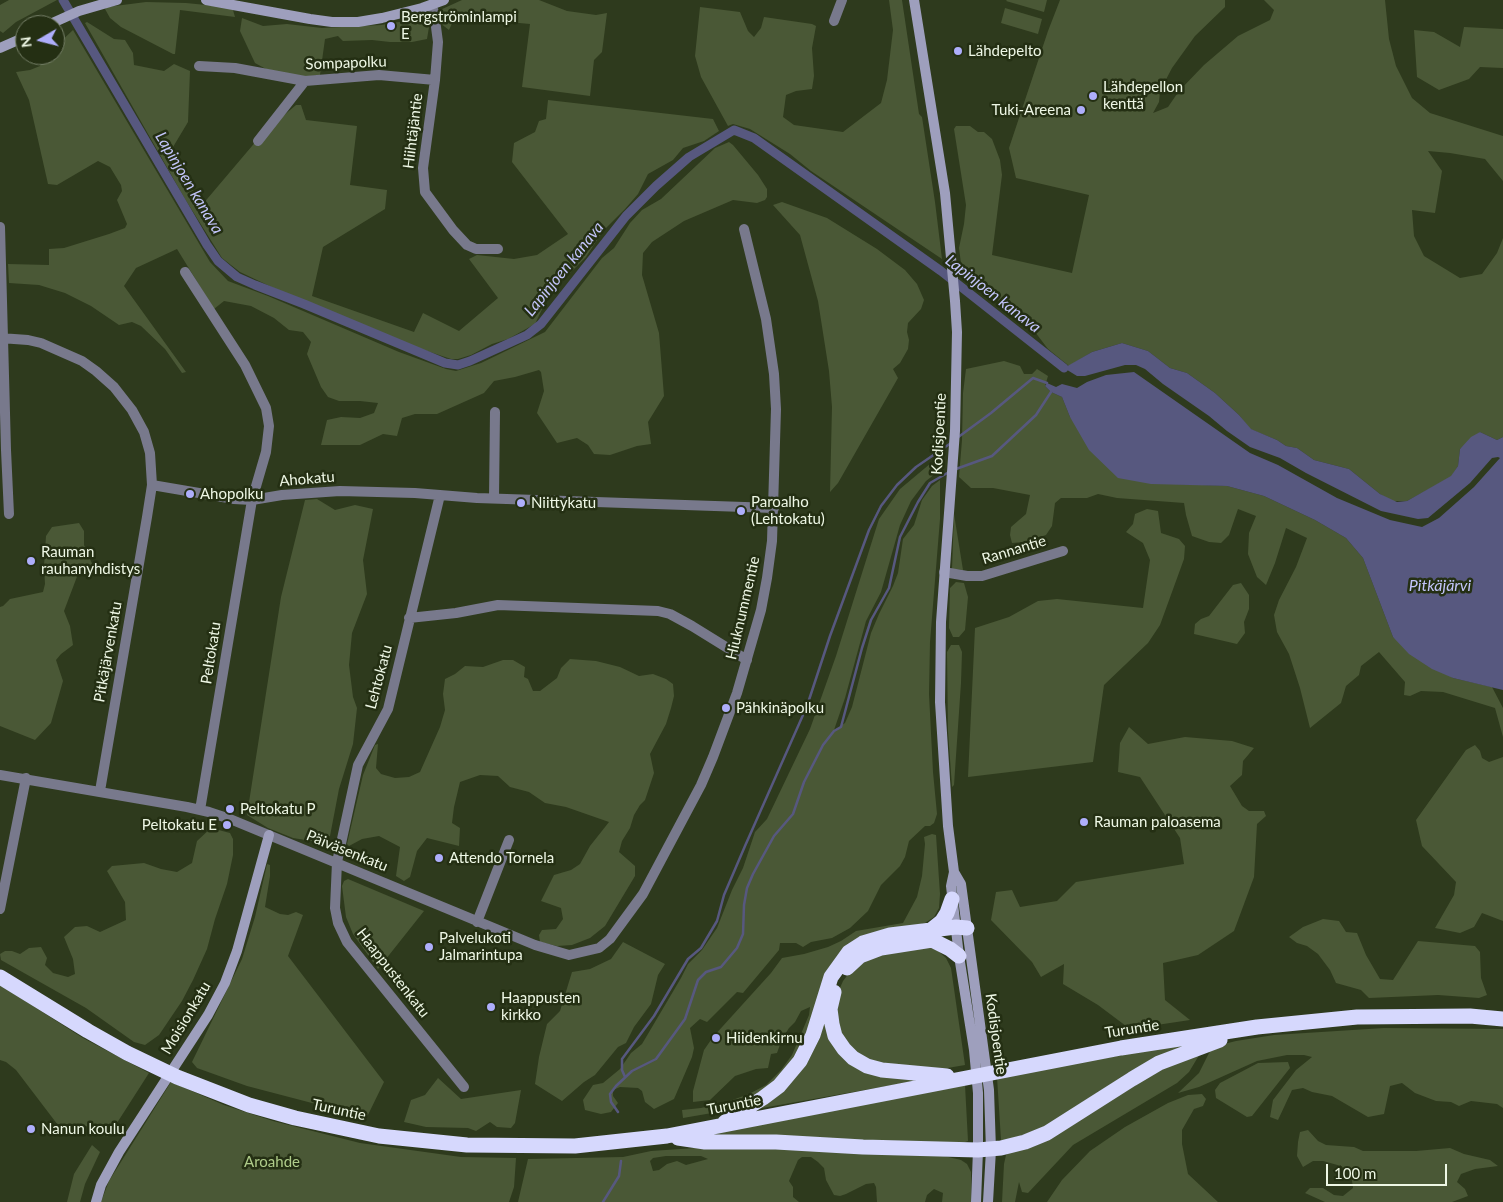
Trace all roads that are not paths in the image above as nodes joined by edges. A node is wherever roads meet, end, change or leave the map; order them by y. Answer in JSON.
{"nodes":[{"id":1,"x":117,"y":0,"type":"edge"},
{"id":2,"x":206,"y":0,"type":"edge"},
{"id":3,"x":444,"y":0,"type":"edge"},
{"id":4,"x":842,"y":0,"type":"edge"},
{"id":5,"x":914,"y":0,"type":"edge"},
{"id":6,"x":431,"y":5,"type":"junction"},
{"id":7,"x":65,"y":18,"type":"edge"},
{"id":8,"x":834,"y":21,"type":"dead end"},
{"id":9,"x":15,"y":41,"type":"edge"},
{"id":10,"x":0,"y":48,"type":"edge"},
{"id":11,"x":199,"y":66,"type":"dead end"},
{"id":12,"x":435,"y":80,"type":"junction"},
{"id":13,"x":305,"y":81,"type":"junction"},
{"id":14,"x":258,"y":142,"type":"dead end"},
{"id":15,"x":0,"y":227,"type":"edge"},
{"id":16,"x":744,"y":229,"type":"dead end"},
{"id":17,"x":498,"y":249,"type":"dead end"},
{"id":18,"x":185,"y":272,"type":"dead end"},
{"id":19,"x":2,"y":338,"type":"edge"},
{"id":20,"x":495,"y":412,"type":"dead end"},
{"id":21,"x":3,"y":450,"type":"edge"},
{"id":22,"x":152,"y":485,"type":"junction"},
{"id":23,"x":438,"y":495,"type":"junction"},
{"id":24,"x":494,"y":498,"type":"junction"},
{"id":25,"x":252,"y":500,"type":"junction"},
{"id":26,"x":774,"y":508,"type":"junction"},
{"id":27,"x":9,"y":514,"type":"dead end"},
{"id":28,"x":1063,"y":551,"type":"dead end"},
{"id":29,"x":944,"y":572,"type":"junction"},
{"id":30,"x":409,"y":618,"type":"junction"},
{"id":31,"x":747,"y":660,"type":"junction"},
{"id":32,"x":0,"y":775,"type":"edge"},
{"id":33,"x":26,"y":778,"type":"junction"},
{"id":34,"x":100,"y":791,"type":"junction"},
{"id":35,"x":200,"y":810,"type":"junction"},
{"id":36,"x":269,"y":835,"type":"junction"},
{"id":37,"x":508,"y":840,"type":"dead end"},
{"id":38,"x":337,"y":862,"type":"junction"},
{"id":39,"x":954,"y":872,"type":"junction"},
{"id":40,"x":952,"y":898,"type":"junction"},
{"id":41,"x":0,"y":909,"type":"edge"},
{"id":42,"x":477,"y":922,"type":"junction"},
{"id":43,"x":960,"y":929,"type":"junction"},
{"id":44,"x":932,"y":935,"type":"junction"},
{"id":45,"x":588,"y":952,"type":"joint"},
{"id":46,"x":959,"y":956,"type":"junction"},
{"id":47,"x":0,"y":977,"type":"edge"},
{"id":48,"x":1503,"y":1019,"type":"edge"},
{"id":49,"x":1257,"y":1027,"type":"junction"},
{"id":50,"x":979,"y":1049,"type":"junction"},
{"id":51,"x":965,"y":1078,"type":"junction"},
{"id":52,"x":464,"y":1087,"type":"dead end"},
{"id":53,"x":719,"y":1126,"type":"junction"},
{"id":54,"x":667,"y":1136,"type":"junction"},
{"id":55,"x":984,"y":1150,"type":"junction"},
{"id":56,"x":96,"y":1202,"type":"edge"},
{"id":57,"x":976,"y":1202,"type":"edge"},
{"id":58,"x":988,"y":1202,"type":"edge"}],
"edges":[{"from":1,"to":7,"type":"street"},
{"from":2,"to":6,"type":"street"},
{"from":3,"to":6,"type":"street"},
{"from":4,"to":8,"type":"street"},
{"from":5,"to":29,"type":"street","name":"Kodisjoentie"},
{"from":6,"to":12,"type":"street","name":"Hiihtäjäntie"},
{"from":9,"to":10,"type":"street"},
{"from":11,"to":13,"type":"street","name":"Sompapolku"},
{"from":12,"to":13,"type":"street","name":"Sompapolku"},
{"from":12,"to":17,"type":"street","name":"Hiihtäjäntie"},
{"from":13,"to":14,"type":"street"},
{"from":15,"to":19,"type":"street"},
{"from":16,"to":26,"type":"street","name":"Hiuknummentie"},
{"from":18,"to":25,"type":"street"},
{"from":19,"to":21,"type":"street"},
{"from":19,"to":22,"type":"street","name":"Pitkäjärvenkatu"},
{"from":20,"to":24,"type":"street"},
{"from":21,"to":27,"type":"street"},
{"from":22,"to":25,"type":"street","name":"Ahokatu"},
{"from":22,"to":34,"type":"street","name":"Pitkäjärvenkatu"},
{"from":23,"to":24,"type":"street"},
{"from":23,"to":25,"type":"street","name":"Ahokatu"},
{"from":23,"to":30,"type":"street","name":"Lehtokatu"},
{"from":24,"to":26,"type":"street"},
{"from":25,"to":35,"type":"street","name":"Peltokatu"},
{"from":26,"to":31,"type":"street","name":"Hiuknummentie"},
{"from":28,"to":29,"type":"street","name":"Rannantie"},
{"from":29,"to":39,"type":"street","name":"Kodisjoentie"},
{"from":30,"to":31,"type":"street"},
{"from":30,"to":38,"type":"street","name":"Lehtokatu"},
{"from":31,"to":45,"type":"street","name":"Hiuknummentie"},
{"from":32,"to":33,"type":"street","name":"Päiväsenkatu"},
{"from":33,"to":34,"type":"street","name":"Päiväsenkatu"},
{"from":33,"to":41,"type":"street"},
{"from":34,"to":35,"type":"street","name":"Päiväsenkatu"},
{"from":35,"to":36,"type":"street","name":"Päiväsenkatu"},
{"from":36,"to":38,"type":"street","name":"Päiväsenkatu"},
{"from":36,"to":56,"type":"street","name":"Moisionkatu"},
{"from":37,"to":42,"type":"street"},
{"from":38,"to":42,"type":"street","name":"Päiväsenkatu"},
{"from":38,"to":52,"type":"street","name":"Haappustenkatu"},
{"from":39,"to":40,"type":"street","name":"Kodisjoentie"},
{"from":39,"to":43,"type":"street","name":"Kodisjoentie"},
{"from":40,"to":43,"type":"street","name":"Kodisjoentie"},
{"from":40,"to":44,"type":"highway"},
{"from":42,"to":45,"type":"street","name":"Päiväsenkatu"},
{"from":43,"to":44,"type":"highway"},
{"from":43,"to":46,"type":"street","name":"Kodisjoentie"},
{"from":43,"to":50,"type":"street","name":"Kodisjoentie"},
{"from":44,"to":46,"type":"highway"},
{"from":44,"to":51,"type":"highway"},
{"from":44,"to":53,"type":"highway"},
{"from":46,"to":50,"type":"street","name":"Kodisjoentie"},
{"from":47,"to":54,"type":"highway","name":"Turuntie"},
{"from":48,"to":49,"type":"highway","name":"Turuntie"},
{"from":49,"to":51,"type":"highway","name":"Turuntie"},
{"from":49,"to":55,"type":"highway"},
{"from":50,"to":55,"type":"street","name":"Kodisjoentie"},
{"from":50,"to":55,"type":"street","name":"Kodisjoentie"},
{"from":51,"to":53,"type":"highway","name":"Turuntie"},
{"from":53,"to":54,"type":"highway","name":"Turuntie"},
{"from":54,"to":55,"type":"highway"},
{"from":55,"to":57,"type":"street","name":"Kodisjoentie"},
{"from":55,"to":58,"type":"street","name":"Kodisjoentie"}]}
